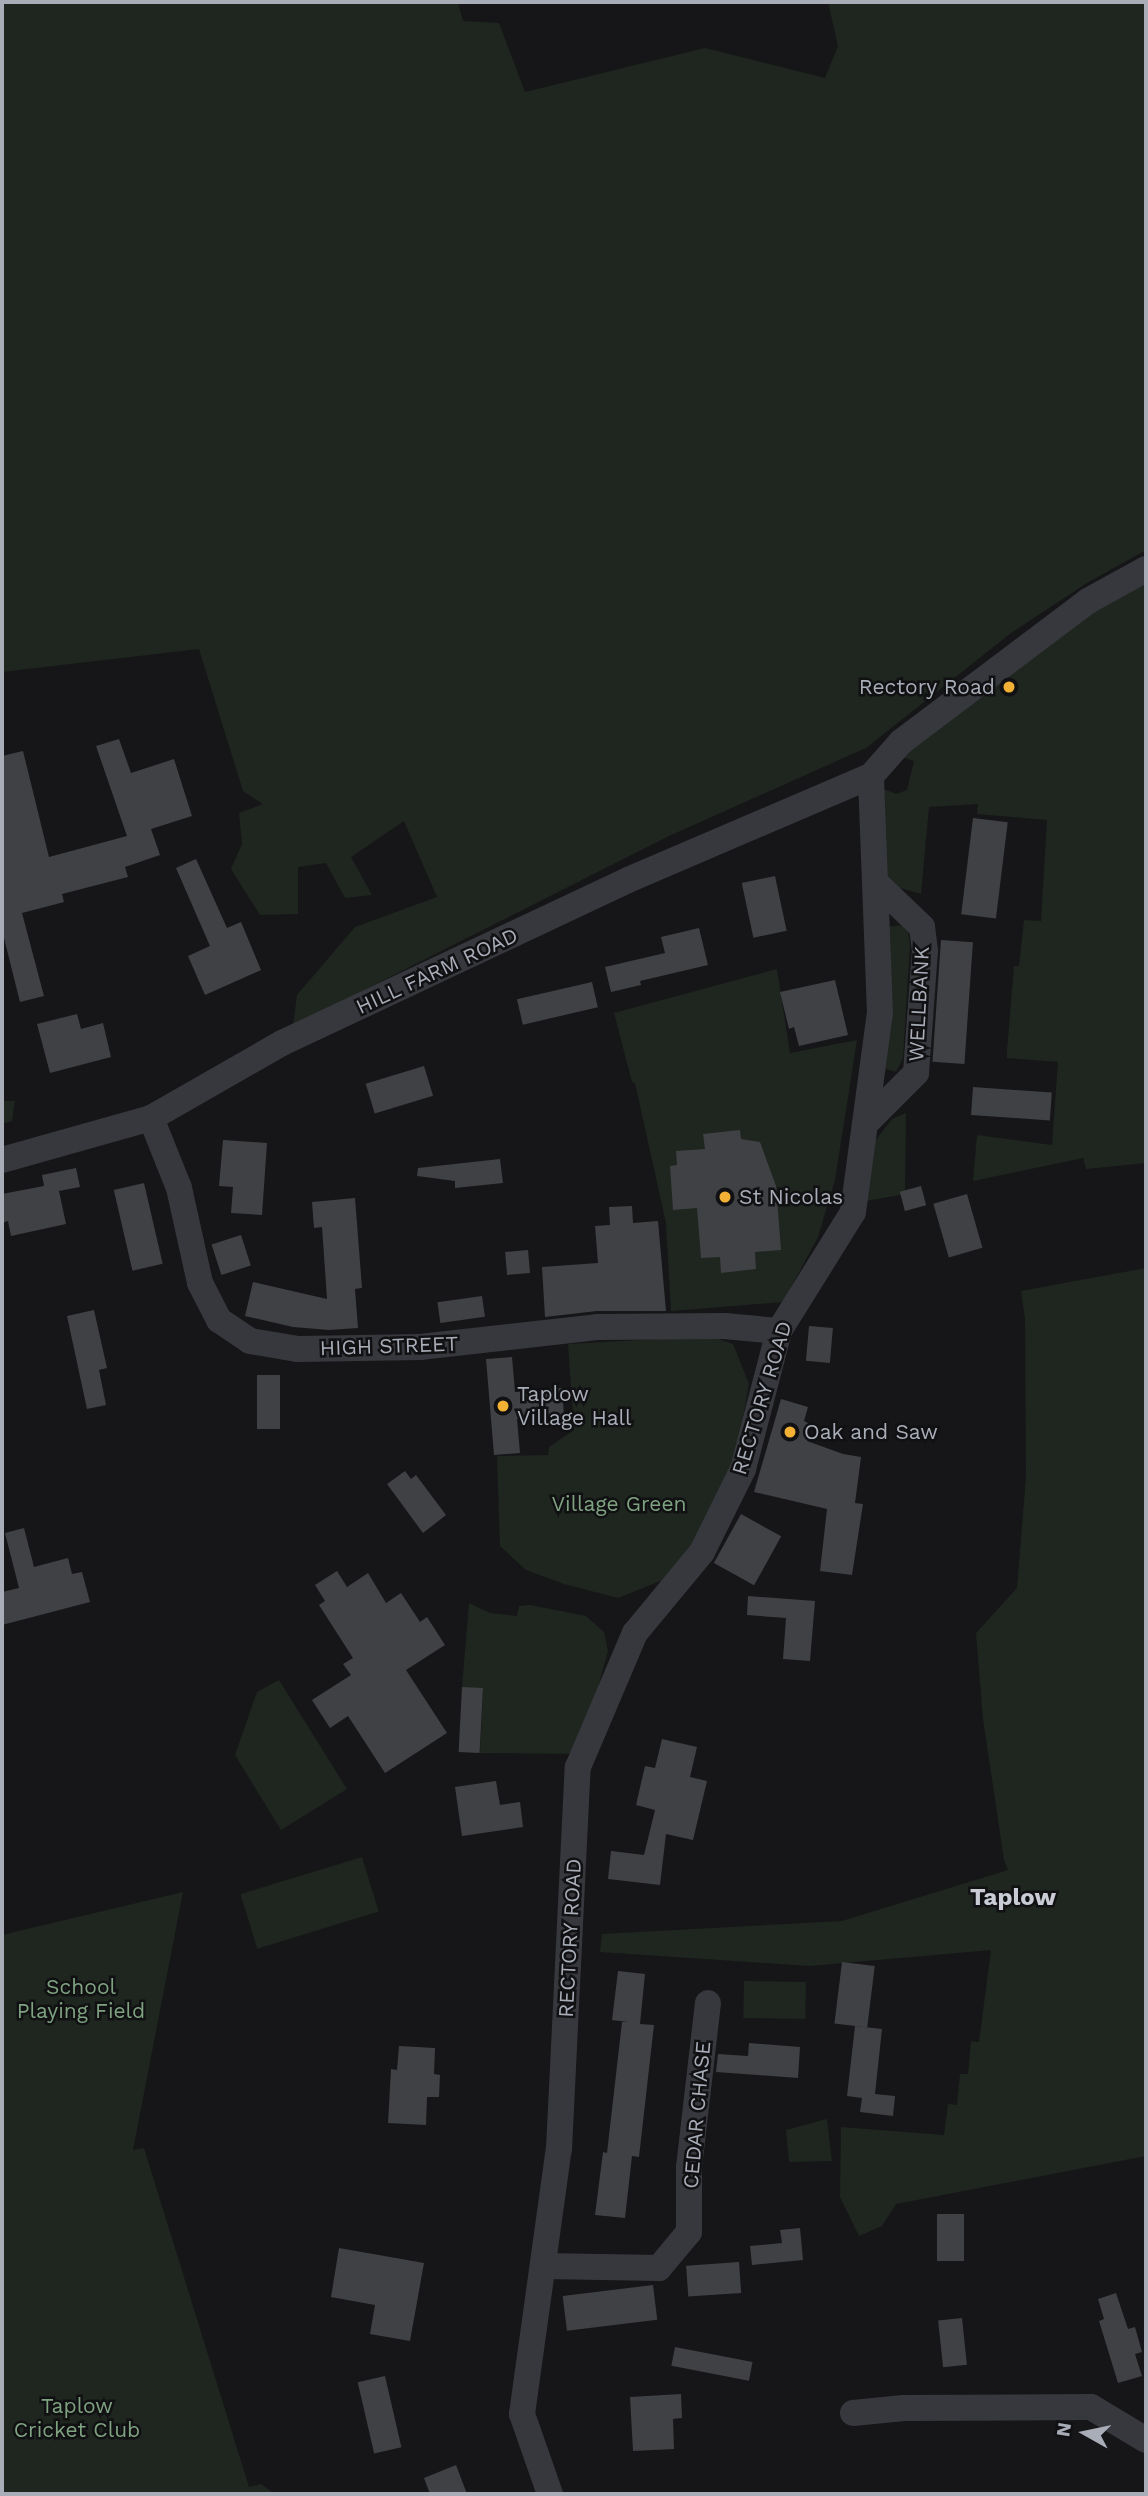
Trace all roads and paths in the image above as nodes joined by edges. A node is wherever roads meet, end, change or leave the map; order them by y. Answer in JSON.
{"nodes":[{"id":1,"x":1146,"y":569,"type":"edge"},
{"id":2,"x":871,"y":776,"type":"junction"},
{"id":3,"x":875,"y":881,"type":"junction"},
{"id":4,"x":151,"y":1118,"type":"junction"},
{"id":5,"x":865,"y":1124,"type":"junction"},
{"id":6,"x":2,"y":1160,"type":"edge"},
{"id":7,"x":779,"y":1331,"type":"junction"},
{"id":8,"x":708,"y":2003,"type":"dead end"},
{"id":9,"x":543,"y":2266,"type":"junction"},
{"id":10,"x":852,"y":2413,"type":"dead end"},
{"id":11,"x":1146,"y":2440,"type":"edge"},
{"id":12,"x":550,"y":2494,"type":"edge"}],
"edges":[{"from":1,"to":2,"type":"street"},
{"from":2,"to":3,"type":"street","name":"RECTORY ROAD"},
{"from":2,"to":4,"type":"street","name":"HILL FARM ROAD"},
{"from":3,"to":5,"type":"street","name":"RECTORY ROAD"},
{"from":3,"to":5,"type":"street","name":"WELLBANK"},
{"from":4,"to":6,"type":"street","name":"HILL FARM ROAD"},
{"from":4,"to":7,"type":"street","name":"HIGH STREET"},
{"from":5,"to":7,"type":"street","name":"RECTORY ROAD"},
{"from":7,"to":9,"type":"street","name":"RECTORY ROAD"},
{"from":8,"to":9,"type":"street","name":"CEDAR CHASE"},
{"from":9,"to":12,"type":"street","name":"RECTORY ROAD"},
{"from":10,"to":11,"type":"street"}]}
